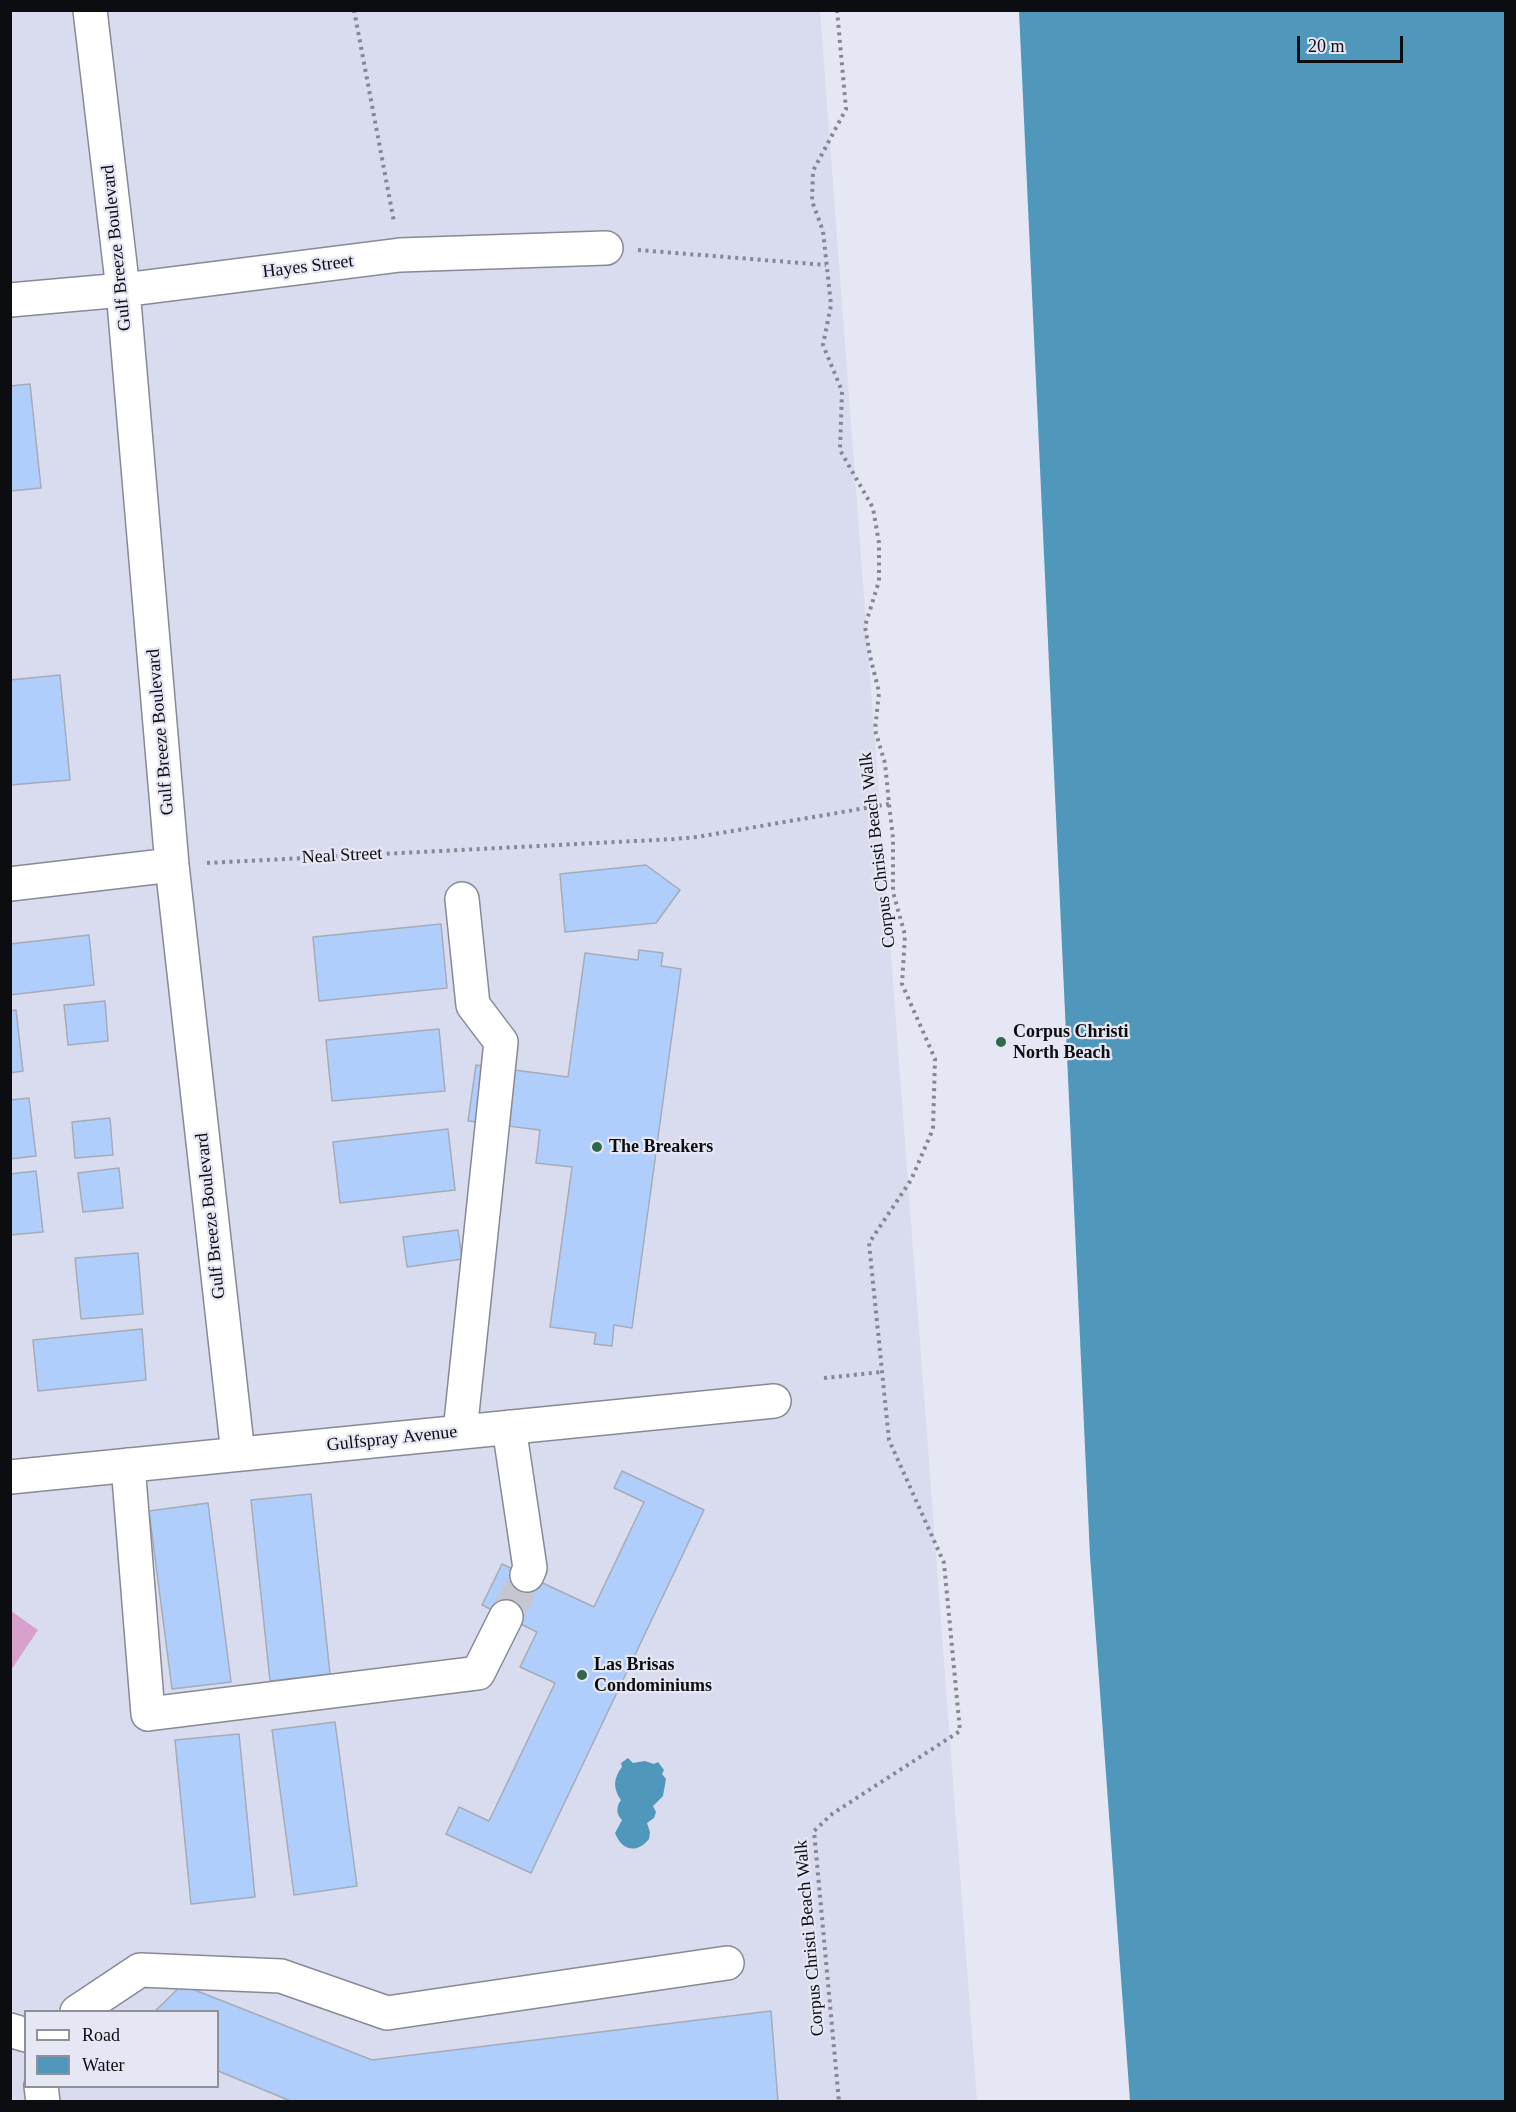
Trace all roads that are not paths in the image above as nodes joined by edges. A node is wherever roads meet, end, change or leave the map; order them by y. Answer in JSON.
{"nodes":[{"id":1,"x":90,"y":10,"type":"edge"},
{"id":2,"x":606,"y":248,"type":"road end"},
{"id":3,"x":123,"y":290,"type":"junction"},
{"id":4,"x":10,"y":300,"type":"edge"},
{"id":5,"x":172,"y":865,"type":"junction"},
{"id":6,"x":10,"y":884,"type":"edge"},
{"id":7,"x":462,"y":899,"type":"dead end"},
{"id":8,"x":774,"y":1401,"type":"dead end"},
{"id":9,"x":508,"y":1427,"type":"junction"},
{"id":10,"x":460,"y":1432,"type":"junction"},
{"id":11,"x":238,"y":1454,"type":"junction"},
{"id":12,"x":128,"y":1465,"type":"junction"},
{"id":13,"x":10,"y":1477,"type":"edge"},
{"id":14,"x":526,"y":1575,"type":"tunnel mouth"},
{"id":15,"x":506,"y":1617,"type":"tunnel mouth"},
{"id":16,"x":727,"y":1963,"type":"dead end"},
{"id":17,"x":80,"y":2010,"type":"edge"}],
"edges":[{"from":1,"to":3,"type":"street","name":"Gulf Breeze Boulevard"},
{"from":2,"to":3,"type":"street","name":"Hayes Street"},
{"from":3,"to":4,"type":"street","name":"Hayes Street"},
{"from":3,"to":5,"type":"street","name":"Gulf Breeze Boulevard"},
{"from":5,"to":6,"type":"street"},
{"from":5,"to":11,"type":"street","name":"Gulf Breeze Boulevard"},
{"from":7,"to":10,"type":"street"},
{"from":8,"to":9,"type":"street","name":"Gulfspray Avenue"},
{"from":9,"to":10,"type":"street","name":"Gulfspray Avenue"},
{"from":9,"to":14,"type":"street"},
{"from":10,"to":11,"type":"street","name":"Gulfspray Avenue"},
{"from":11,"to":12,"type":"street","name":"Gulfspray Avenue"},
{"from":12,"to":13,"type":"street","name":"Gulfspray Avenue"},
{"from":12,"to":15,"type":"street"},
{"from":16,"to":17,"type":"street"}]}
